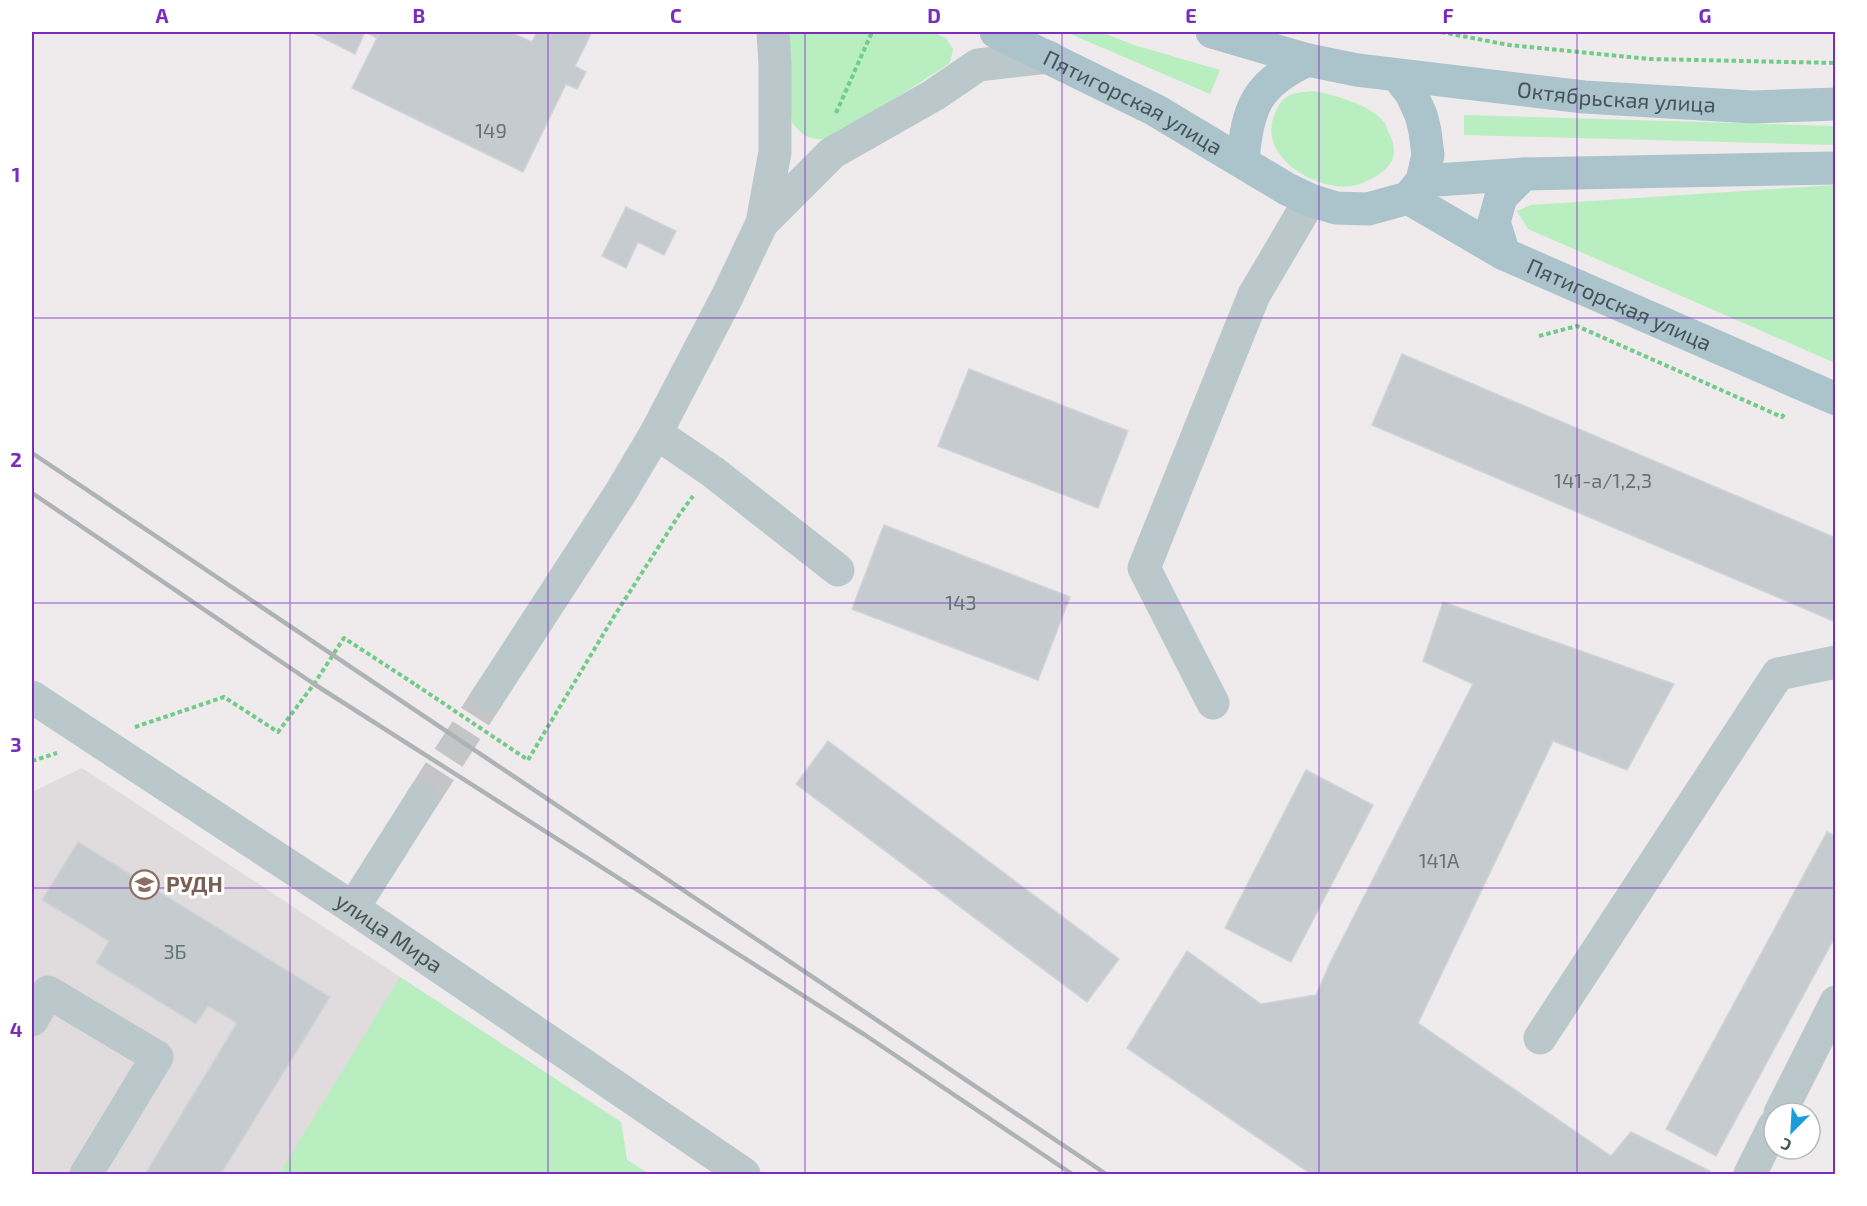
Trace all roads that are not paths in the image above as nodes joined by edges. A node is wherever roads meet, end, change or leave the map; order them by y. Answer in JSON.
{"nodes":[{"id":1,"x":773,"y":32,"type":"edge"},
{"id":2,"x":996,"y":32,"type":"edge"},
{"id":3,"x":1212,"y":32,"type":"edge"},
{"id":4,"x":1049,"y":57,"type":"junction"},
{"id":5,"x":1308,"y":60,"type":"junction"},
{"id":6,"x":1397,"y":75,"type":"junction"},
{"id":7,"x":1836,"y":104,"type":"edge"},
{"id":8,"x":1836,"y":168,"type":"edge"},
{"id":9,"x":1256,"y":169,"type":"junction"},
{"id":10,"x":1524,"y":174,"type":"junction"},
{"id":11,"x":1415,"y":190,"type":"junction"},
{"id":12,"x":1310,"y":200,"type":"junction"},
{"id":13,"x":762,"y":223,"type":"junction"},
{"id":14,"x":1504,"y":254,"type":"junction"},
{"id":15,"x":1836,"y":399,"type":"edge"},
{"id":16,"x":656,"y":433,"type":"junction"},
{"id":17,"x":838,"y":570,"type":"dead end"},
{"id":18,"x":1836,"y":662,"type":"edge"},
{"id":19,"x":489,"y":695,"type":"tunnel mouth"},
{"id":20,"x":32,"y":697,"type":"edge"},
{"id":21,"x":1213,"y":703,"type":"dead end"},
{"id":22,"x":422,"y":799,"type":"tunnel mouth"},
{"id":23,"x":353,"y":908,"type":"junction"},
{"id":24,"x":1836,"y":1002,"type":"edge"},
{"id":25,"x":32,"y":1020,"type":"edge"},
{"id":26,"x":1540,"y":1038,"type":"dead end"},
{"id":27,"x":1786,"y":1101,"type":"edge"},
{"id":28,"x":1762,"y":1150,"type":"edge"},
{"id":29,"x":86,"y":1174,"type":"edge"},
{"id":30,"x":744,"y":1174,"type":"edge"},
{"id":31,"x":1750,"y":1174,"type":"edge"}],
"edges":[{"from":1,"to":13,"type":"street"},
{"from":2,"to":4,"type":"main road","name":"Пятигорская улица"},
{"from":3,"to":5,"type":"main road"},
{"from":4,"to":9,"type":"main road","name":"Пятигорская улица"},
{"from":4,"to":13,"type":"street"},
{"from":5,"to":6,"type":"main road"},
{"from":5,"to":9,"type":"main road"},
{"from":6,"to":7,"type":"main road","name":"Октябрьская улица"},
{"from":6,"to":11,"type":"main road"},
{"from":8,"to":10,"type":"main road"},
{"from":9,"to":12,"type":"main road"},
{"from":10,"to":11,"type":"main road"},
{"from":10,"to":14,"type":"main road"},
{"from":11,"to":12,"type":"main road"},
{"from":11,"to":14,"type":"main road","name":"Пятигорская улица"},
{"from":12,"to":21,"type":"street"},
{"from":13,"to":16,"type":"street"},
{"from":14,"to":15,"type":"main road","name":"Пятигорская улица"},
{"from":16,"to":17,"type":"street"},
{"from":16,"to":19,"type":"street"},
{"from":18,"to":26,"type":"street"},
{"from":20,"to":23,"type":"street","name":"улица Мира"},
{"from":22,"to":23,"type":"street"},
{"from":23,"to":30,"type":"street","name":"улица Мира"},
{"from":24,"to":27,"type":"street"},
{"from":25,"to":29,"type":"street"},
{"from":28,"to":31,"type":"street"}]}
